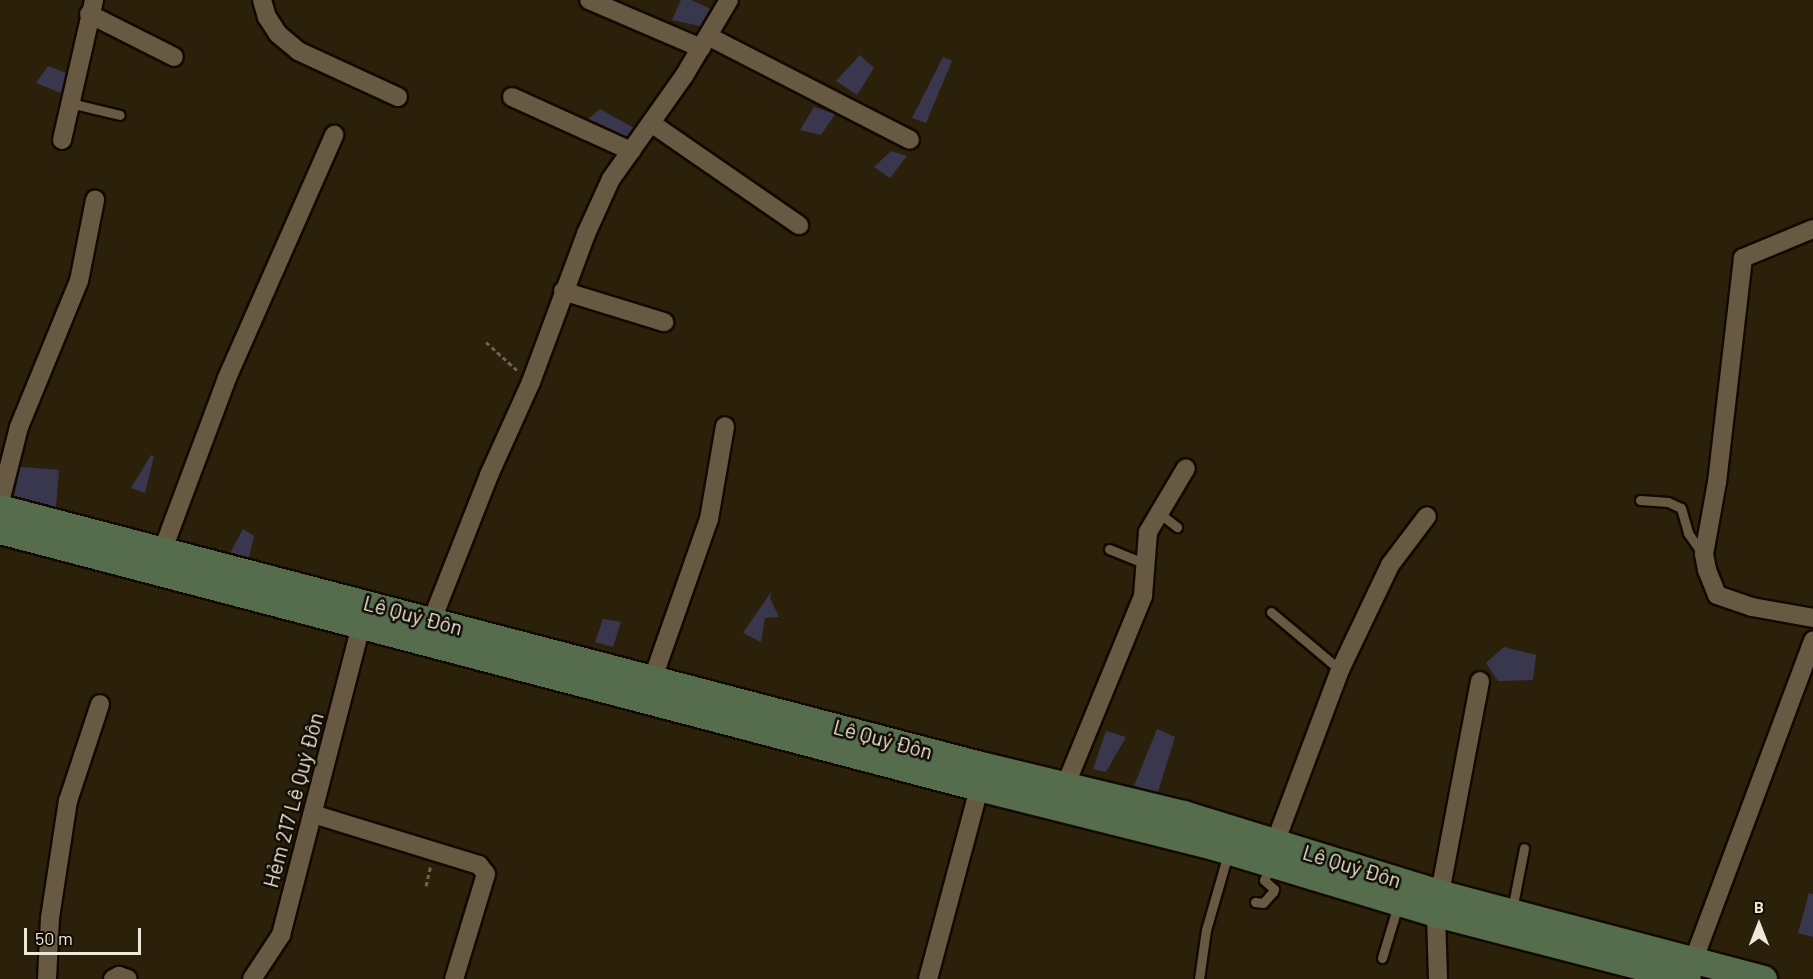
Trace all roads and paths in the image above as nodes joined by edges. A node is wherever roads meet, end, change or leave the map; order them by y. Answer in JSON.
{"nodes":[{"id":1,"x":262,"y":0,"type":"edge"},
{"id":2,"x":589,"y":0,"type":"edge"},
{"id":3,"x":729,"y":0,"type":"edge"},
{"id":4,"x":92,"y":7,"type":"edge"},
{"id":5,"x":705,"y":42,"type":"junction"},
{"id":6,"x":174,"y":57,"type":"dead end"},
{"id":7,"x":398,"y":97,"type":"dead end"},
{"id":8,"x":512,"y":97,"type":"dead end"},
{"id":9,"x":70,"y":103,"type":"junction"},
{"id":10,"x":120,"y":115,"type":"dead end"},
{"id":11,"x":651,"y":123,"type":"junction"},
{"id":12,"x":334,"y":135,"type":"dead end"},
{"id":13,"x":62,"y":140,"type":"dead end"},
{"id":14,"x":909,"y":141,"type":"dead end"},
{"id":15,"x":631,"y":151,"type":"junction"},
{"id":16,"x":95,"y":200,"type":"dead end"},
{"id":17,"x":800,"y":225,"type":"dead end"},
{"id":18,"x":1813,"y":229,"type":"edge"},
{"id":19,"x":563,"y":291,"type":"junction"},
{"id":20,"x":664,"y":322,"type":"dead end"},
{"id":21,"x":486,"y":342,"type":"dead end"},
{"id":22,"x":531,"y":382,"type":"junction"},
{"id":23,"x":725,"y":426,"type":"dead end"},
{"id":24,"x":1186,"y":468,"type":"dead end"},
{"id":25,"x":1640,"y":500,"type":"dead end"},
{"id":26,"x":0,"y":502,"type":"edge"},
{"id":27,"x":0,"y":508,"type":"edge"},
{"id":28,"x":1159,"y":513,"type":"junction"},
{"id":29,"x":1427,"y":516,"type":"dead end"},
{"id":30,"x":1177,"y":527,"type":"dead end"},
{"id":31,"x":0,"y":531,"type":"edge"},
{"id":32,"x":1109,"y":549,"type":"dead end"},
{"id":33,"x":1705,"y":558,"type":"junction"},
{"id":34,"x":159,"y":562,"type":"junction"},
{"id":35,"x":1146,"y":564,"type":"junction"},
{"id":36,"x":1271,"y":612,"type":"dead end"},
{"id":37,"x":1813,"y":618,"type":"edge"},
{"id":38,"x":432,"y":620,"type":"junction"},
{"id":39,"x":361,"y":626,"type":"junction"},
{"id":40,"x":1813,"y":640,"type":"edge"},
{"id":41,"x":1340,"y":670,"type":"junction"},
{"id":42,"x":653,"y":678,"type":"junction"},
{"id":43,"x":1480,"y":681,"type":"dead end"},
{"id":44,"x":100,"y":704,"type":"dead end"},
{"id":45,"x":796,"y":727,"type":"junction"},
{"id":46,"x":1066,"y":784,"type":"junction"},
{"id":47,"x":979,"y":788,"type":"junction"},
{"id":48,"x":313,"y":814,"type":"junction"},
{"id":49,"x":1524,"y":848,"type":"dead end"},
{"id":50,"x":1229,"y":851,"type":"junction"},
{"id":51,"x":1274,"y":854,"type":"junction"},
{"id":52,"x":1255,"y":902,"type":"dead end"},
{"id":53,"x":1399,"y":903,"type":"junction"},
{"id":54,"x":1439,"y":904,"type":"junction"},
{"id":55,"x":1512,"y":912,"type":"junction"},
{"id":56,"x":1382,"y":958,"type":"dead end"},
{"id":57,"x":1691,"y":969,"type":"edge"},
{"id":58,"x":47,"y":979,"type":"edge"},
{"id":59,"x":113,"y":979,"type":"edge"},
{"id":60,"x":128,"y":979,"type":"edge"},
{"id":61,"x":252,"y":979,"type":"edge"},
{"id":62,"x":454,"y":979,"type":"edge"},
{"id":63,"x":928,"y":979,"type":"edge"},
{"id":64,"x":1199,"y":979,"type":"edge"},
{"id":65,"x":1438,"y":979,"type":"edge"},
{"id":66,"x":1764,"y":979,"type":"edge"}],
"edges":[{"from":1,"to":7,"type":"street"},
{"from":2,"to":5,"type":"street"},
{"from":3,"to":5,"type":"street"},
{"from":4,"to":6,"type":"street"},
{"from":4,"to":9,"type":"street"},
{"from":5,"to":11,"type":"street"},
{"from":5,"to":14,"type":"street"},
{"from":8,"to":15,"type":"street"},
{"from":9,"to":10,"type":"lane"},
{"from":9,"to":13,"type":"street"},
{"from":11,"to":15,"type":"street"},
{"from":11,"to":17,"type":"street"},
{"from":12,"to":34,"type":"street"},
{"from":15,"to":19,"type":"street"},
{"from":16,"to":26,"type":"street"},
{"from":18,"to":33,"type":"street"},
{"from":19,"to":20,"type":"street"},
{"from":19,"to":22,"type":"street"},
{"from":21,"to":22,"type":"path"},
{"from":22,"to":38,"type":"street"},
{"from":23,"to":42,"type":"street"},
{"from":24,"to":28,"type":"street"},
{"from":25,"to":33,"type":"lane"},
{"from":27,"to":34,"type":"main road","name":"Lê Quý Đôn"},
{"from":28,"to":30,"type":"lane"},
{"from":28,"to":35,"type":"street"},
{"from":29,"to":41,"type":"street"},
{"from":31,"to":34,"type":"main road","name":"Lê Quý Đôn"},
{"from":32,"to":35,"type":"lane"},
{"from":33,"to":37,"type":"street"},
{"from":34,"to":38,"type":"main road","name":"Lê Quý Đôn"},
{"from":34,"to":39,"type":"main road","name":"Lê Quý Đôn"},
{"from":35,"to":46,"type":"street"},
{"from":36,"to":41,"type":"lane"},
{"from":38,"to":42,"type":"main road","name":"Lê Quý Đôn"},
{"from":39,"to":45,"type":"main road","name":"Lê Quý Đôn"},
{"from":39,"to":48,"type":"street","name":"Hẻm 217 Lê Quý Đôn"},
{"from":40,"to":57,"type":"street"},
{"from":41,"to":51,"type":"street"},
{"from":42,"to":45,"type":"main road","name":"Lê Quý Đôn"},
{"from":43,"to":54,"type":"street"},
{"from":44,"to":58,"type":"street"},
{"from":45,"to":46,"type":"main road","name":"Lê Quý Đôn"},
{"from":45,"to":47,"type":"main road","name":"Lê Quý Đôn"},
{"from":46,"to":51,"type":"main road","name":"Lê Quý Đôn"},
{"from":47,"to":50,"type":"main road","name":"Lê Quý Đôn"},
{"from":47,"to":63,"type":"street"},
{"from":48,"to":61,"type":"street","name":"Hẻm 217 Lê Quý Đôn"},
{"from":48,"to":62,"type":"street"},
{"from":49,"to":55,"type":"lane"},
{"from":50,"to":51,"type":"main road","name":"Lê Quý Đôn"},
{"from":50,"to":64,"type":"lane"},
{"from":51,"to":52,"type":"lane"},
{"from":51,"to":53,"type":"main road","name":"Lê Quý Đôn"},
{"from":51,"to":54,"type":"main road","name":"Lê Quý Đôn"},
{"from":53,"to":54,"type":"main road","name":"Lê Quý Đôn"},
{"from":53,"to":56,"type":"lane"},
{"from":54,"to":55,"type":"main road","name":"Lê Quý Đôn"},
{"from":54,"to":57,"type":"main road","name":"Lê Quý Đôn"},
{"from":54,"to":65,"type":"street"},
{"from":55,"to":57,"type":"main road","name":"Lê Quý Đôn"},
{"from":57,"to":66,"type":"main road","name":"Lê Quý Đôn"},
{"from":59,"to":60,"type":"street"}]}
